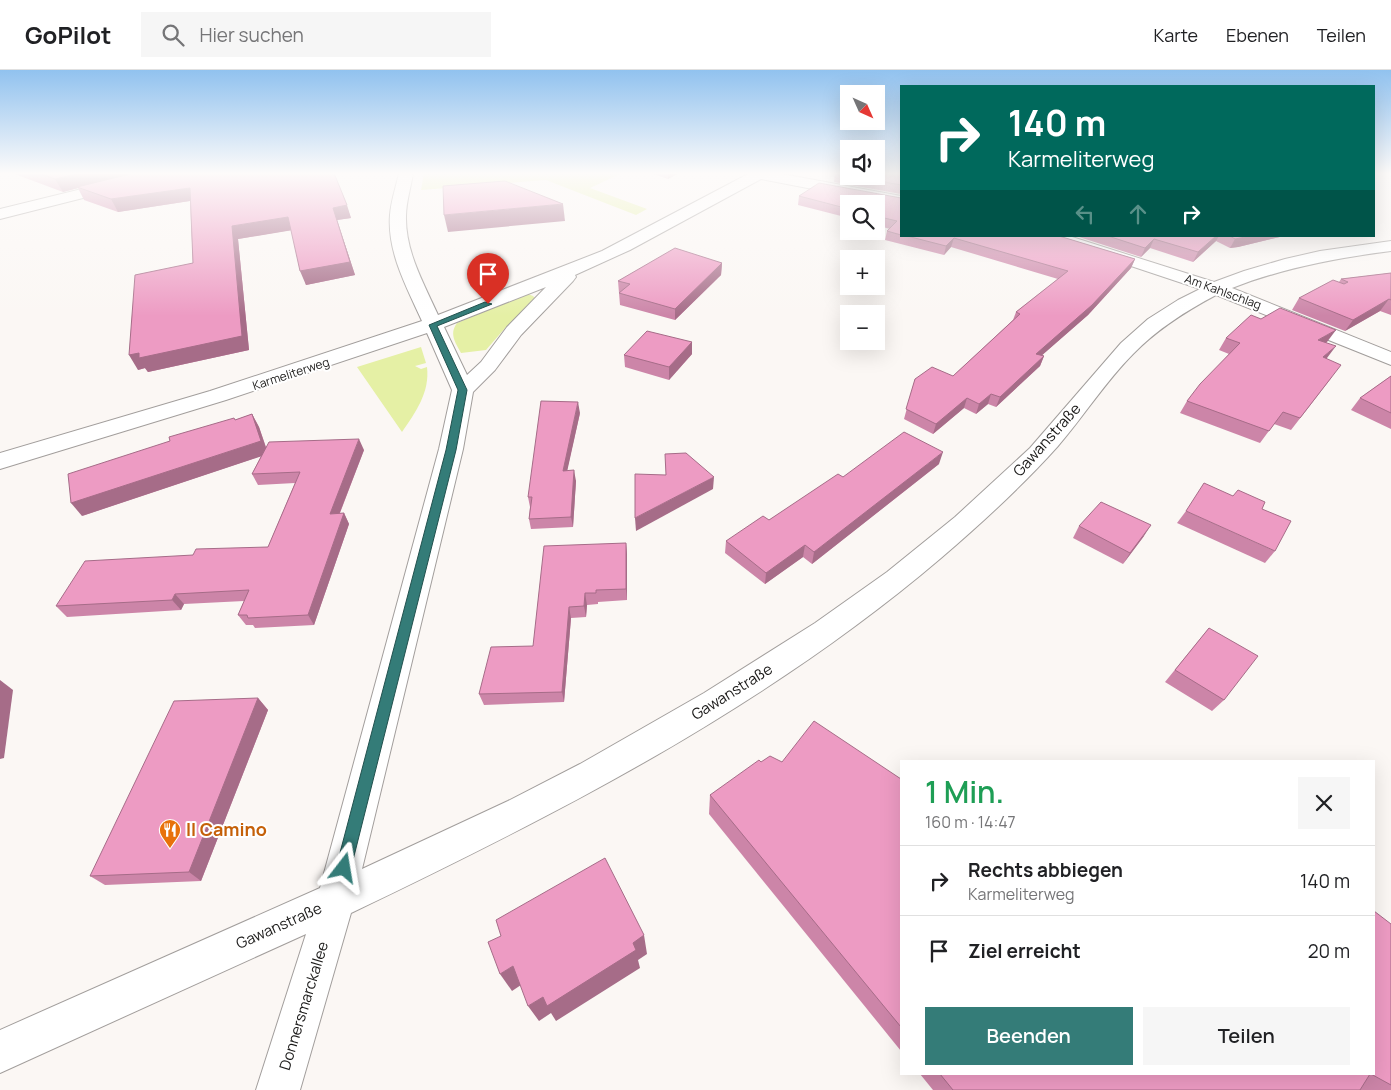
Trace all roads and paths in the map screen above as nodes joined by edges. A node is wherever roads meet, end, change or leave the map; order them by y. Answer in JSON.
{"nodes":[{"id":1,"x":398,"y":221,"type":"edge"},
{"id":2,"x":670,"y":221,"type":"edge"},
{"id":3,"x":1053,"y":237,"type":"edge"},
{"id":4,"x":1391,"y":246,"type":"edge"},
{"id":5,"x":576,"y":269,"type":"junction"},
{"id":6,"x":1216,"y":288,"type":"junction"},
{"id":7,"x":433,"y":325,"type":"junction"},
{"id":8,"x":1391,"y":359,"type":"edge"},
{"id":9,"x":463,"y":390,"type":"junction"},
{"id":10,"x":0,"y":461,"type":"edge"},
{"id":11,"x":335,"y":902,"type":"junction"},
{"id":12,"x":0,"y":1052,"type":"edge"},
{"id":13,"x":278,"y":1090,"type":"edge"}],
"edges":[{"from":1,"to":7,"type":"street"},
{"from":2,"to":5,"type":"street","name":"Karmeliterweg"},
{"from":3,"to":6,"type":"street","name":"Am Kahlschlag"},
{"from":4,"to":6,"type":"street","name":"Gawanstraße"},
{"from":5,"to":7,"type":"street","name":"Karmeliterweg"},
{"from":5,"to":9,"type":"street","name":"Karmeliterweg"},
{"from":6,"to":8,"type":"street","name":"Am Kahlschlag"},
{"from":6,"to":11,"type":"street","name":"Gawanstraße"},
{"from":7,"to":9,"type":"street"},
{"from":7,"to":10,"type":"street","name":"Karmeliterweg"},
{"from":9,"to":11,"type":"street","name":"Donnersmarckallee"},
{"from":11,"to":12,"type":"street","name":"Gawanstraße"},
{"from":11,"to":13,"type":"street","name":"Donnersmarckallee"}]}
